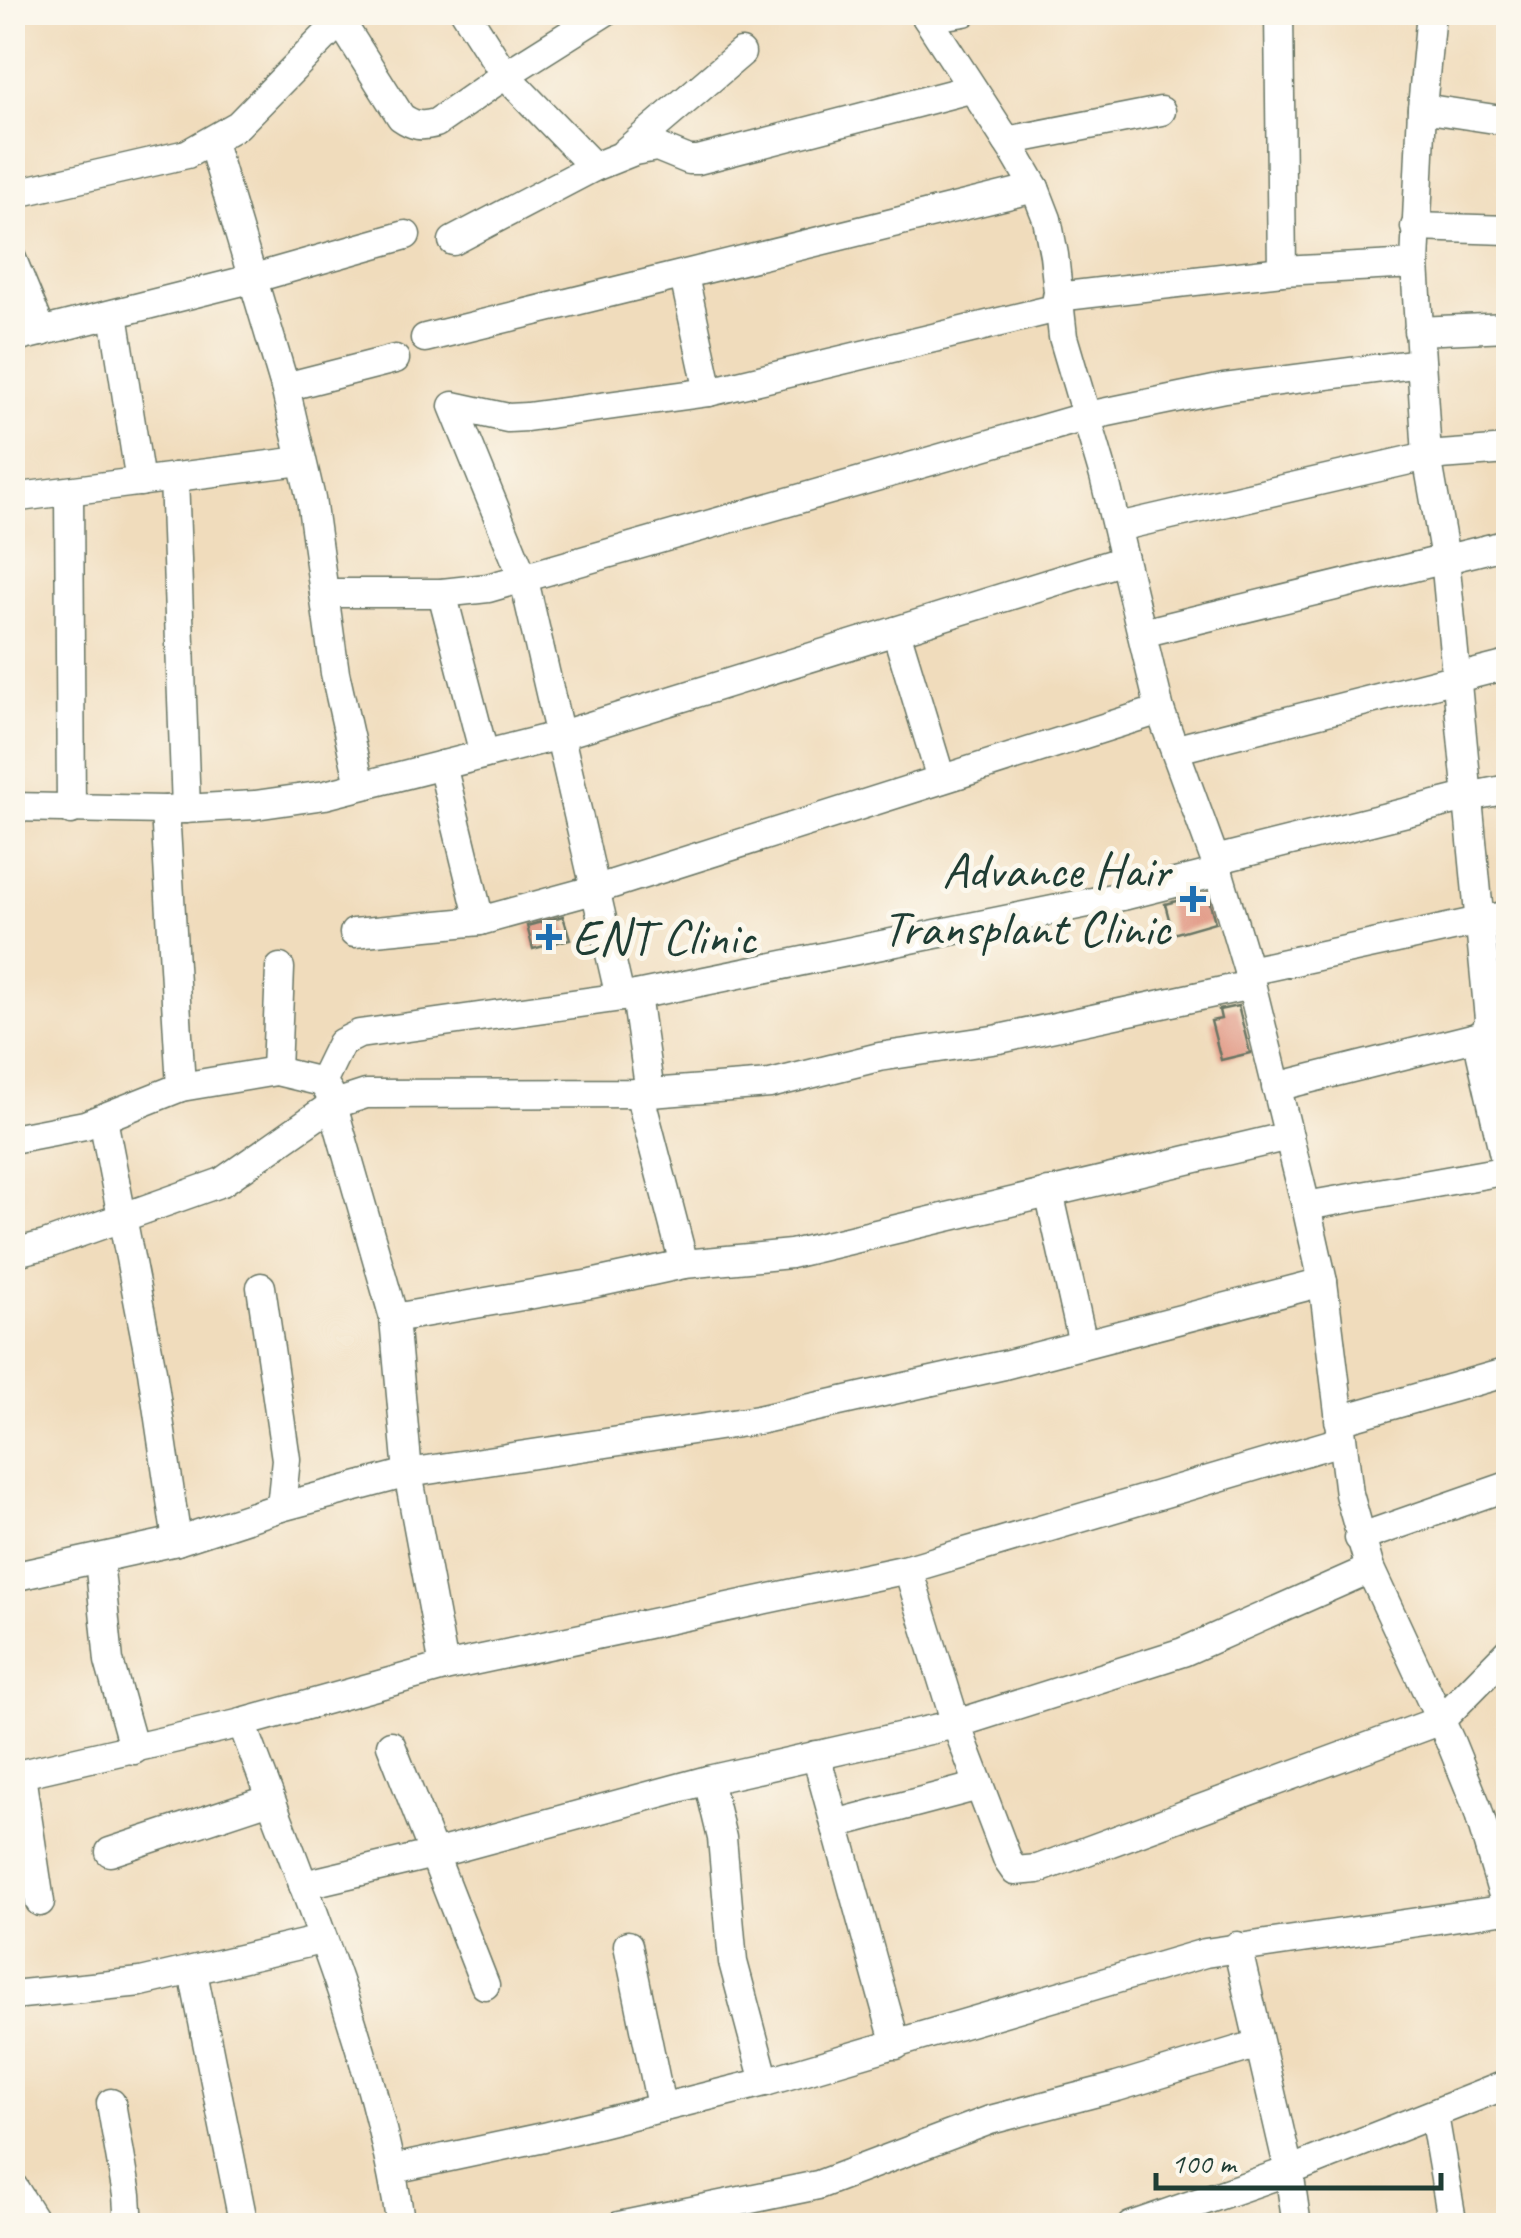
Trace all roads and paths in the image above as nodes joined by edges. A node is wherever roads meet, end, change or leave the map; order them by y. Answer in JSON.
{"nodes":[{"id":1,"x":464,"y":12,"type":"edge"},
{"id":2,"x":606,"y":12,"type":"edge"},
{"id":3,"x":964,"y":12,"type":"edge"},
{"id":4,"x":1279,"y":12,"type":"edge"},
{"id":5,"x":1431,"y":12,"type":"edge"},
{"id":6,"x":925,"y":15,"type":"edge"},
{"id":7,"x":345,"y":17,"type":"edge"},
{"id":8,"x":741,"y":53,"type":"dead end"},
{"id":9,"x":505,"y":75,"type":"junction"},
{"id":10,"x":970,"y":89,"type":"junction"},
{"id":11,"x":1422,"y":108,"type":"junction"},
{"id":12,"x":1161,"y":111,"type":"dead end"},
{"id":13,"x":1508,"y":121,"type":"edge"},
{"id":14,"x":1007,"y":141,"type":"junction"},
{"id":15,"x":212,"y":142,"type":"junction"},
{"id":16,"x":606,"y":162,"type":"junction"},
{"id":17,"x":1035,"y":188,"type":"junction"},
{"id":18,"x":12,"y":194,"type":"edge"},
{"id":19,"x":1415,"y":227,"type":"junction"},
{"id":20,"x":1508,"y":230,"type":"edge"},
{"id":21,"x":406,"y":235,"type":"dead end"},
{"id":22,"x":454,"y":241,"type":"dead end"},
{"id":23,"x":12,"y":259,"type":"edge"},
{"id":24,"x":1416,"y":264,"type":"junction"},
{"id":25,"x":1282,"y":271,"type":"junction"},
{"id":26,"x":684,"y":276,"type":"junction"},
{"id":27,"x":251,"y":279,"type":"junction"},
{"id":28,"x":1058,"y":302,"type":"junction"},
{"id":29,"x":114,"y":314,"type":"junction"},
{"id":30,"x":1508,"y":327,"type":"edge"},
{"id":31,"x":1418,"y":331,"type":"junction"},
{"id":32,"x":42,"y":332,"type":"junction"},
{"id":33,"x":425,"y":338,"type":"dead end"},
{"id":34,"x":12,"y":339,"type":"edge"},
{"id":35,"x":395,"y":358,"type":"dead end"},
{"id":36,"x":1420,"y":363,"type":"junction"},
{"id":37,"x":285,"y":387,"type":"junction"},
{"id":38,"x":709,"y":392,"type":"junction"},
{"id":39,"x":1088,"y":416,"type":"junction"},
{"id":40,"x":1508,"y":450,"type":"edge"},
{"id":41,"x":1428,"y":456,"type":"junction"},
{"id":42,"x":301,"y":461,"type":"junction"},
{"id":43,"x":174,"y":478,"type":"junction"},
{"id":44,"x":140,"y":482,"type":"junction"},
{"id":45,"x":70,"y":492,"type":"junction"},
{"id":46,"x":12,"y":498,"type":"edge"},
{"id":47,"x":1118,"y":527,"type":"junction"},
{"id":48,"x":1508,"y":544,"type":"edge"},
{"id":49,"x":1445,"y":558,"type":"junction"},
{"id":50,"x":1124,"y":560,"type":"junction"},
{"id":51,"x":524,"y":580,"type":"junction"},
{"id":52,"x":442,"y":593,"type":"junction"},
{"id":53,"x":324,"y":594,"type":"junction"},
{"id":54,"x":896,"y":631,"type":"junction"},
{"id":55,"x":1142,"y":633,"type":"junction"},
{"id":56,"x":1508,"y":665,"type":"edge"},
{"id":57,"x":1458,"y":676,"type":"junction"},
{"id":58,"x":1160,"y":710,"type":"junction"},
{"id":59,"x":561,"y":735,"type":"junction"},
{"id":60,"x":1177,"y":749,"type":"junction"},
{"id":61,"x":484,"y":754,"type":"junction"},
{"id":62,"x":442,"y":765,"type":"junction"},
{"id":63,"x":941,"y":779,"type":"junction"},
{"id":64,"x":360,"y":785,"type":"junction"},
{"id":65,"x":1508,"y":789,"type":"edge"},
{"id":66,"x":1467,"y":796,"type":"junction"},
{"id":67,"x":12,"y":808,"type":"edge"},
{"id":68,"x":72,"y":810,"type":"junction"},
{"id":69,"x":176,"y":810,"type":"junction"},
{"id":70,"x":1217,"y":866,"type":"junction"},
{"id":71,"x":597,"y":889,"type":"junction"},
{"id":72,"x":1508,"y":915,"type":"edge"},
{"id":73,"x":480,"y":920,"type":"junction"},
{"id":74,"x":1480,"y":920,"type":"junction"},
{"id":75,"x":354,"y":933,"type":"dead end"},
{"id":76,"x":280,"y":968,"type":"dead end"},
{"id":77,"x":1250,"y":978,"type":"junction"},
{"id":78,"x":628,"y":996,"type":"junction"},
{"id":79,"x":1488,"y":1034,"type":"junction"},
{"id":80,"x":276,"y":1071,"type":"junction"},
{"id":81,"x":181,"y":1087,"type":"junction"},
{"id":82,"x":1276,"y":1087,"type":"junction"},
{"id":83,"x":644,"y":1092,"type":"junction"},
{"id":84,"x":327,"y":1094,"type":"junction"},
{"id":85,"x":102,"y":1119,"type":"junction"},
{"id":86,"x":1289,"y":1136,"type":"junction"},
{"id":87,"x":12,"y":1139,"type":"edge"},
{"id":88,"x":1508,"y":1171,"type":"edge"},
{"id":89,"x":1049,"y":1192,"type":"junction"},
{"id":90,"x":1306,"y":1206,"type":"junction"},
{"id":91,"x":123,"y":1215,"type":"junction"},
{"id":92,"x":12,"y":1253,"type":"edge"},
{"id":93,"x":684,"y":1264,"type":"junction"},
{"id":94,"x":1324,"y":1282,"type":"junction"},
{"id":95,"x":261,"y":1287,"type":"dead end"},
{"id":96,"x":394,"y":1318,"type":"junction"},
{"id":97,"x":1083,"y":1344,"type":"junction"},
{"id":98,"x":1508,"y":1372,"type":"edge"},
{"id":99,"x":1340,"y":1430,"type":"junction"},
{"id":100,"x":408,"y":1473,"type":"junction"},
{"id":101,"x":1508,"y":1486,"type":"edge"},
{"id":102,"x":280,"y":1507,"type":"junction"},
{"id":103,"x":1360,"y":1538,"type":"junction"},
{"id":104,"x":177,"y":1541,"type":"junction"},
{"id":105,"x":99,"y":1559,"type":"junction"},
{"id":106,"x":908,"y":1569,"type":"junction"},
{"id":107,"x":1370,"y":1570,"type":"junction"},
{"id":108,"x":12,"y":1577,"type":"edge"},
{"id":109,"x":1508,"y":1652,"type":"edge"},
{"id":110,"x":444,"y":1667,"type":"junction"},
{"id":111,"x":1440,"y":1720,"type":"junction"},
{"id":112,"x":242,"y":1724,"type":"junction"},
{"id":113,"x":956,"y":1724,"type":"junction"},
{"id":114,"x":391,"y":1745,"type":"dead end"},
{"id":115,"x":134,"y":1750,"type":"junction"},
{"id":116,"x":816,"y":1755,"type":"junction"},
{"id":117,"x":17,"y":1776,"type":"edge"},
{"id":118,"x":708,"y":1780,"type":"junction"},
{"id":119,"x":980,"y":1786,"type":"junction"},
{"id":120,"x":270,"y":1799,"type":"junction"},
{"id":121,"x":835,"y":1824,"type":"junction"},
{"id":122,"x":110,"y":1852,"type":"dead end"},
{"id":123,"x":434,"y":1854,"type":"junction"},
{"id":124,"x":303,"y":1885,"type":"junction"},
{"id":125,"x":40,"y":1902,"type":"dead end"},
{"id":126,"x":1508,"y":1911,"type":"edge"},
{"id":127,"x":322,"y":1940,"type":"junction"},
{"id":128,"x":628,"y":1945,"type":"dead end"},
{"id":129,"x":1236,"y":1946,"type":"junction"},
{"id":130,"x":193,"y":1972,"type":"junction"},
{"id":131,"x":486,"y":1985,"type":"dead end"},
{"id":132,"x":12,"y":1995,"type":"edge"},
{"id":133,"x":896,"y":2044,"type":"junction"},
{"id":134,"x":1258,"y":2044,"type":"junction"},
{"id":135,"x":765,"y":2082,"type":"junction"},
{"id":136,"x":1508,"y":2084,"type":"edge"},
{"id":137,"x":111,"y":2103,"type":"dead end"},
{"id":138,"x":662,"y":2106,"type":"junction"},
{"id":139,"x":1434,"y":2115,"type":"junction"},
{"id":140,"x":393,"y":2169,"type":"junction"},
{"id":141,"x":1290,"y":2171,"type":"junction"},
{"id":142,"x":12,"y":2185,"type":"edge"},
{"id":143,"x":38,"y":2226,"type":"edge"},
{"id":144,"x":130,"y":2226,"type":"edge"},
{"id":145,"x":244,"y":2226,"type":"edge"},
{"id":146,"x":401,"y":2226,"type":"edge"},
{"id":147,"x":619,"y":2226,"type":"edge"},
{"id":148,"x":1132,"y":2226,"type":"edge"},
{"id":149,"x":1297,"y":2226,"type":"edge"},
{"id":150,"x":1453,"y":2226,"type":"edge"}],
"edges":[{"from":1,"to":9,"type":"street"},
{"from":2,"to":9,"type":"street"},
{"from":3,"to":6,"type":"street"},
{"from":4,"to":25,"type":"street"},
{"from":5,"to":11,"type":"street"},
{"from":6,"to":10,"type":"street"},
{"from":7,"to":9,"type":"street"},
{"from":7,"to":15,"type":"street"},
{"from":8,"to":16,"type":"street"},
{"from":9,"to":16,"type":"street"},
{"from":10,"to":14,"type":"street"},
{"from":10,"to":16,"type":"street"},
{"from":11,"to":13,"type":"street"},
{"from":11,"to":19,"type":"street"},
{"from":12,"to":14,"type":"street"},
{"from":14,"to":17,"type":"street"},
{"from":15,"to":18,"type":"street"},
{"from":15,"to":27,"type":"street"},
{"from":16,"to":22,"type":"street"},
{"from":17,"to":26,"type":"street"},
{"from":17,"to":28,"type":"street"},
{"from":19,"to":20,"type":"street"},
{"from":19,"to":24,"type":"street"},
{"from":21,"to":27,"type":"street"},
{"from":23,"to":32,"type":"street"},
{"from":24,"to":25,"type":"street"},
{"from":24,"to":31,"type":"street"},
{"from":25,"to":28,"type":"street"},
{"from":26,"to":33,"type":"street"},
{"from":26,"to":38,"type":"street"},
{"from":27,"to":29,"type":"street"},
{"from":27,"to":37,"type":"street"},
{"from":28,"to":38,"type":"street"},
{"from":28,"to":39,"type":"street"},
{"from":29,"to":32,"type":"street"},
{"from":29,"to":44,"type":"street"},
{"from":30,"to":31,"type":"street"},
{"from":31,"to":36,"type":"street"},
{"from":32,"to":34,"type":"street"},
{"from":35,"to":37,"type":"street"},
{"from":36,"to":39,"type":"street"},
{"from":36,"to":41,"type":"street"},
{"from":37,"to":42,"type":"street"},
{"from":38,"to":51,"type":"street"},
{"from":39,"to":47,"type":"street"},
{"from":39,"to":51,"type":"street"},
{"from":40,"to":41,"type":"street"},
{"from":41,"to":47,"type":"street"},
{"from":41,"to":49,"type":"street"},
{"from":42,"to":43,"type":"street"},
{"from":42,"to":53,"type":"street"},
{"from":43,"to":44,"type":"street"},
{"from":43,"to":69,"type":"street"},
{"from":44,"to":45,"type":"street"},
{"from":45,"to":46,"type":"street"},
{"from":45,"to":68,"type":"street"},
{"from":47,"to":50,"type":"street"},
{"from":48,"to":49,"type":"street"},
{"from":49,"to":55,"type":"street"},
{"from":49,"to":57,"type":"street"},
{"from":50,"to":54,"type":"street"},
{"from":50,"to":55,"type":"street"},
{"from":51,"to":52,"type":"street"},
{"from":51,"to":59,"type":"street"},
{"from":52,"to":53,"type":"street"},
{"from":52,"to":61,"type":"street"},
{"from":53,"to":64,"type":"street"},
{"from":54,"to":59,"type":"street"},
{"from":54,"to":63,"type":"street"},
{"from":55,"to":58,"type":"street"},
{"from":56,"to":57,"type":"street"},
{"from":57,"to":60,"type":"street"},
{"from":57,"to":66,"type":"street"},
{"from":58,"to":60,"type":"street"},
{"from":58,"to":63,"type":"street"},
{"from":59,"to":61,"type":"street"},
{"from":59,"to":71,"type":"street"},
{"from":60,"to":70,"type":"street"},
{"from":61,"to":62,"type":"street"},
{"from":62,"to":64,"type":"street"},
{"from":62,"to":73,"type":"street"},
{"from":63,"to":71,"type":"street"},
{"from":64,"to":69,"type":"street"},
{"from":65,"to":66,"type":"street"},
{"from":66,"to":70,"type":"street"},
{"from":66,"to":74,"type":"street"},
{"from":67,"to":68,"type":"street"},
{"from":68,"to":69,"type":"street"},
{"from":69,"to":81,"type":"street"},
{"from":70,"to":77,"type":"street"},
{"from":70,"to":78,"type":"street"},
{"from":71,"to":73,"type":"street"},
{"from":71,"to":78,"type":"street"},
{"from":72,"to":74,"type":"street"},
{"from":73,"to":75,"type":"street"},
{"from":74,"to":77,"type":"street"},
{"from":74,"to":79,"type":"street"},
{"from":76,"to":80,"type":"street"},
{"from":77,"to":82,"type":"street"},
{"from":77,"to":83,"type":"street"},
{"from":78,"to":83,"type":"street"},
{"from":78,"to":84,"type":"street"},
{"from":79,"to":82,"type":"street"},
{"from":79,"to":88,"type":"street"},
{"from":80,"to":81,"type":"street"},
{"from":80,"to":84,"type":"street"},
{"from":81,"to":85,"type":"street"},
{"from":82,"to":86,"type":"street"},
{"from":83,"to":84,"type":"street"},
{"from":83,"to":93,"type":"street"},
{"from":84,"to":91,"type":"street"},
{"from":84,"to":96,"type":"street"},
{"from":85,"to":87,"type":"street"},
{"from":85,"to":91,"type":"street"},
{"from":86,"to":89,"type":"street"},
{"from":86,"to":90,"type":"street"},
{"from":88,"to":90,"type":"street"},
{"from":89,"to":93,"type":"street"},
{"from":89,"to":97,"type":"street"},
{"from":90,"to":94,"type":"street"},
{"from":91,"to":92,"type":"street"},
{"from":91,"to":104,"type":"street"},
{"from":93,"to":96,"type":"street"},
{"from":94,"to":97,"type":"street"},
{"from":94,"to":99,"type":"street"},
{"from":95,"to":102,"type":"street"},
{"from":96,"to":100,"type":"street"},
{"from":97,"to":100,"type":"street"},
{"from":98,"to":99,"type":"street"},
{"from":99,"to":103,"type":"street"},
{"from":99,"to":106,"type":"street"},
{"from":100,"to":102,"type":"street"},
{"from":100,"to":110,"type":"street"},
{"from":101,"to":103,"type":"street"},
{"from":102,"to":104,"type":"street"},
{"from":103,"to":107,"type":"street"},
{"from":104,"to":105,"type":"street"},
{"from":105,"to":108,"type":"street"},
{"from":105,"to":115,"type":"street"},
{"from":106,"to":110,"type":"street"},
{"from":106,"to":113,"type":"street"},
{"from":107,"to":111,"type":"street"},
{"from":107,"to":113,"type":"street"},
{"from":109,"to":111,"type":"street"},
{"from":110,"to":112,"type":"street"},
{"from":111,"to":119,"type":"street"},
{"from":111,"to":126,"type":"street"},
{"from":112,"to":115,"type":"street"},
{"from":112,"to":120,"type":"street"},
{"from":113,"to":116,"type":"street"},
{"from":113,"to":119,"type":"street"},
{"from":114,"to":123,"type":"street"},
{"from":115,"to":117,"type":"street"},
{"from":116,"to":118,"type":"street"},
{"from":116,"to":121,"type":"street"},
{"from":117,"to":125,"type":"street"},
{"from":118,"to":123,"type":"street"},
{"from":118,"to":135,"type":"street"},
{"from":119,"to":121,"type":"street"},
{"from":120,"to":122,"type":"street"},
{"from":120,"to":124,"type":"street"},
{"from":121,"to":133,"type":"street"},
{"from":123,"to":124,"type":"street"},
{"from":123,"to":131,"type":"street"},
{"from":124,"to":127,"type":"street"},
{"from":126,"to":129,"type":"street"},
{"from":127,"to":130,"type":"street"},
{"from":127,"to":140,"type":"street"},
{"from":128,"to":138,"type":"street"},
{"from":129,"to":133,"type":"street"},
{"from":129,"to":134,"type":"street"},
{"from":130,"to":132,"type":"street"},
{"from":130,"to":145,"type":"street"},
{"from":133,"to":135,"type":"street"},
{"from":134,"to":141,"type":"street"},
{"from":134,"to":147,"type":"street"},
{"from":135,"to":138,"type":"street"},
{"from":136,"to":139,"type":"street"},
{"from":137,"to":144,"type":"street"},
{"from":138,"to":140,"type":"street"},
{"from":139,"to":141,"type":"street"},
{"from":139,"to":150,"type":"street"},
{"from":140,"to":146,"type":"street"},
{"from":141,"to":148,"type":"street"},
{"from":141,"to":149,"type":"street"},
{"from":142,"to":143,"type":"street"}]}
